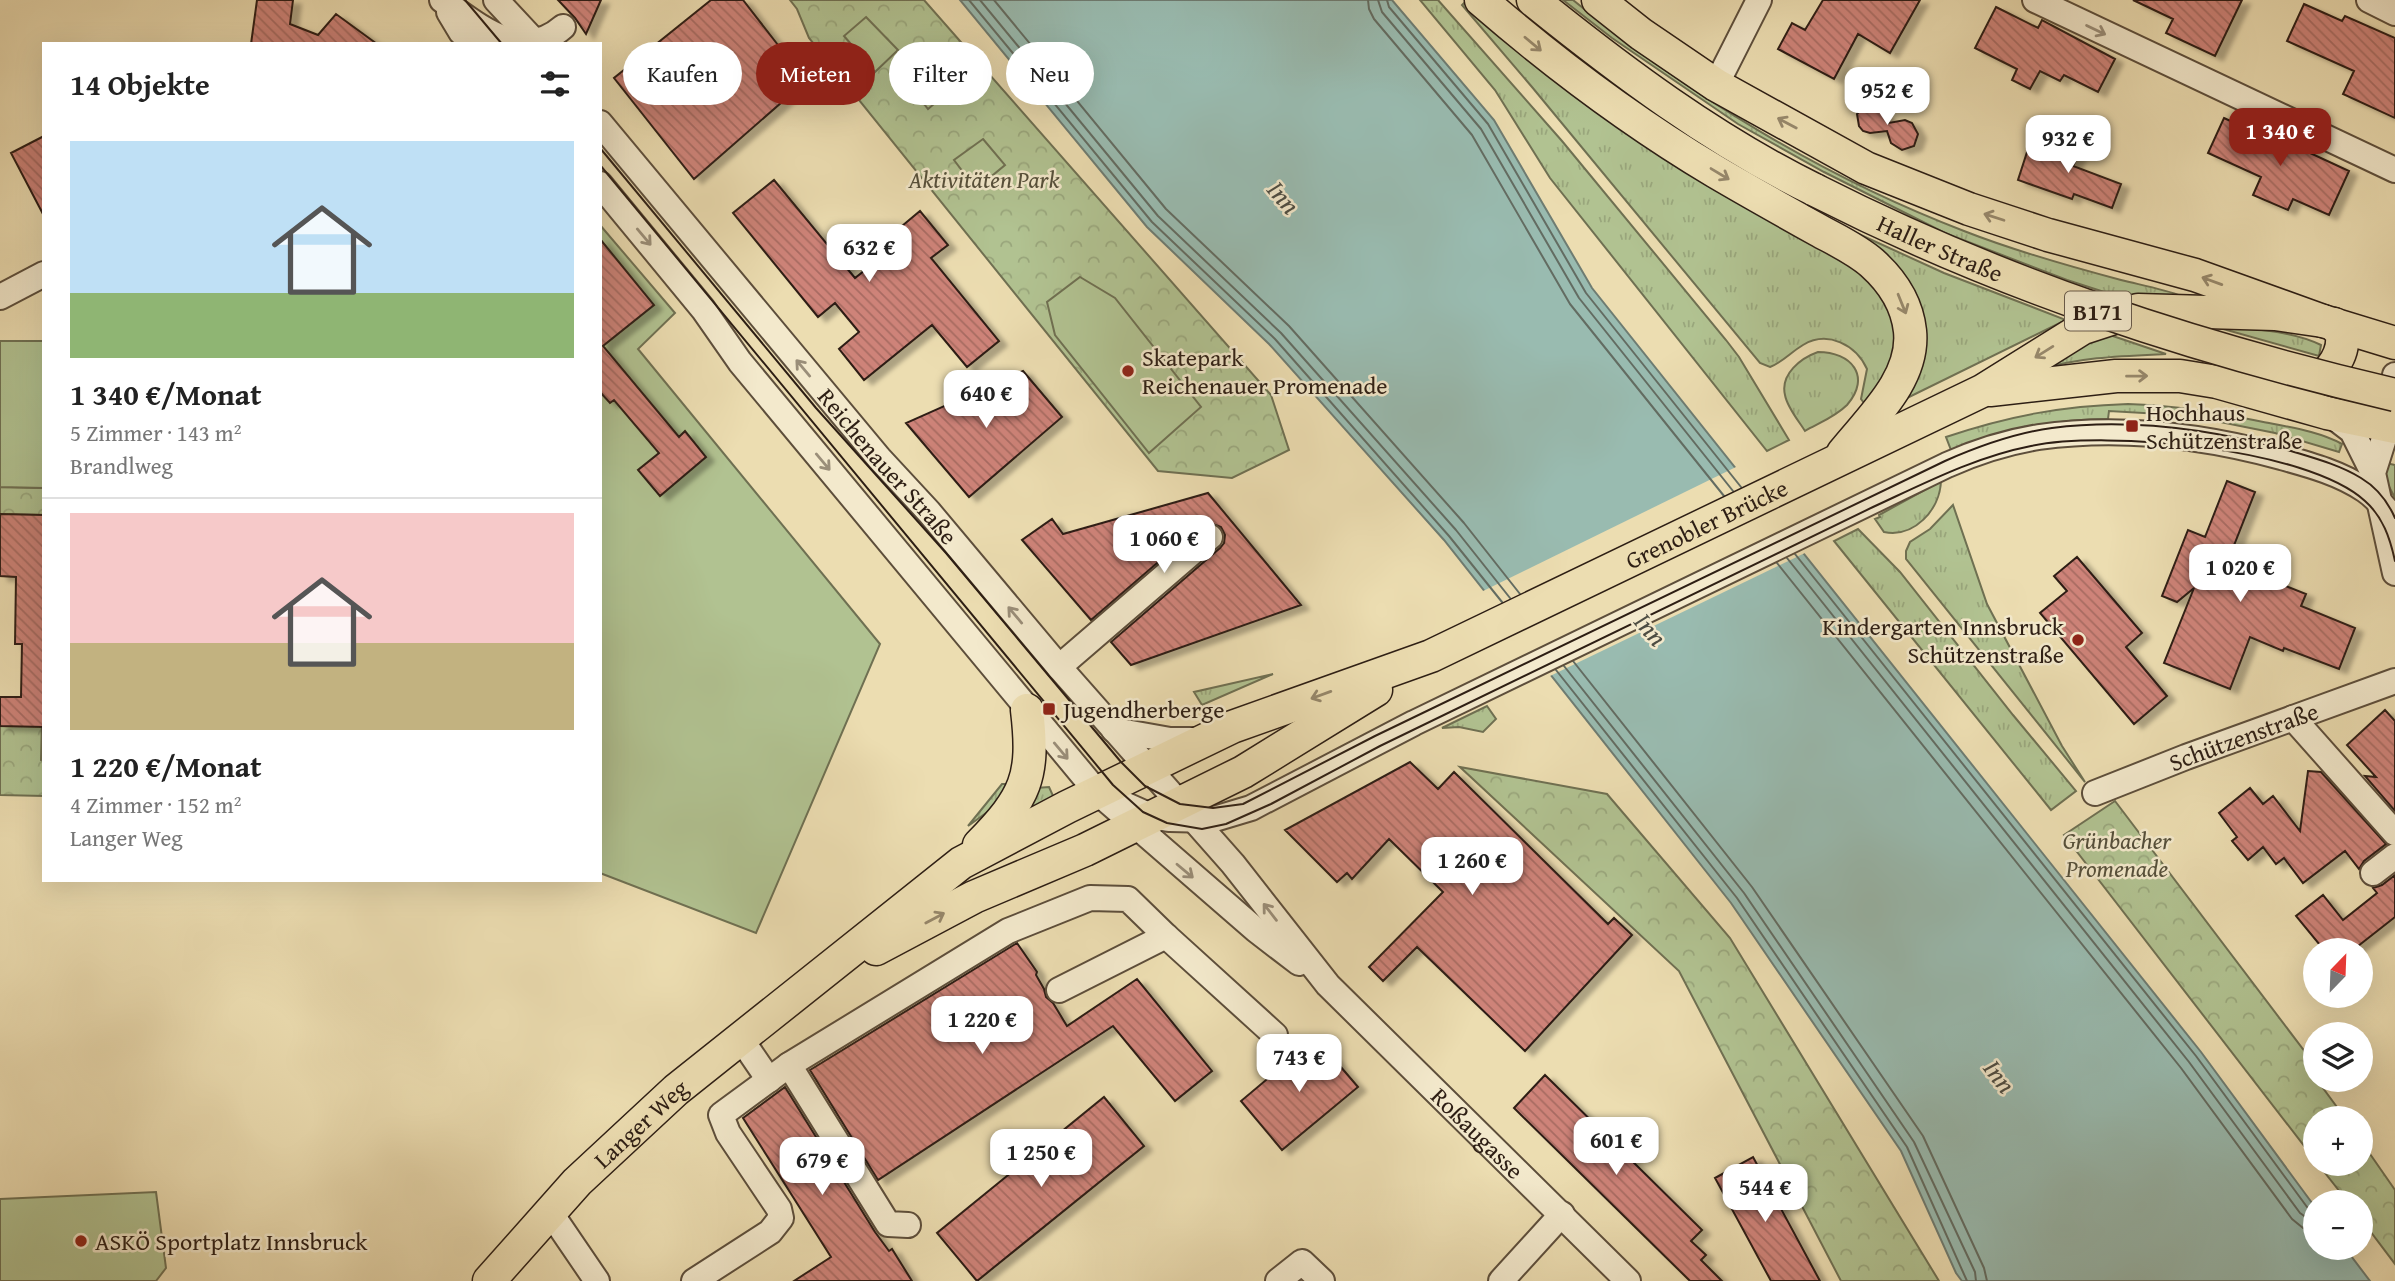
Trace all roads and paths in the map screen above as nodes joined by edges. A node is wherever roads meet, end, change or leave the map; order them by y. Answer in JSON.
{"nodes":[{"id":1,"x":442,"y":0,"type":"edge"},
{"id":2,"x":496,"y":0,"type":"edge"},
{"id":3,"x":1481,"y":0,"type":"edge"},
{"id":4,"x":1533,"y":0,"type":"edge"},
{"id":5,"x":1598,"y":0,"type":"edge"},
{"id":6,"x":1759,"y":0,"type":"edge"},
{"id":7,"x":2035,"y":0,"type":"edge"},
{"id":8,"x":2369,"y":0,"type":"edge"},
{"id":9,"x":2395,"y":13,"type":"edge"},
{"id":10,"x":564,"y":27,"type":"dead end"},
{"id":11,"x":465,"y":40,"type":"edge"},
{"id":12,"x":519,"y":42,"type":"edge"},
{"id":13,"x":535,"y":42,"type":"edge"},
{"id":14,"x":539,"y":42,"type":"edge"},
{"id":15,"x":1716,"y":85,"type":"junction"},
{"id":16,"x":602,"y":125,"type":"edge"},
{"id":17,"x":2395,"y":170,"type":"edge"},
{"id":18,"x":602,"y":186,"type":"edge"},
{"id":19,"x":42,"y":275,"type":"edge"},
{"id":20,"x":0,"y":297,"type":"edge"},
{"id":21,"x":2328,"y":322,"type":"junction"},
{"id":22,"x":2395,"y":343,"type":"edge"},
{"id":23,"x":2395,"y":375,"type":"edge"},
{"id":24,"x":1982,"y":391,"type":"junction"},
{"id":25,"x":2261,"y":394,"type":"junction"},
{"id":26,"x":2395,"y":395,"type":"edge"},
{"id":27,"x":2327,"y":413,"type":"junction"},
{"id":28,"x":2391,"y":427,"type":"edge"},
{"id":29,"x":1837,"y":460,"type":"junction"},
{"id":30,"x":2373,"y":473,"type":"junction"},
{"id":31,"x":2378,"y":500,"type":"junction"},
{"id":32,"x":2395,"y":520,"type":"edge"},
{"id":33,"x":1210,"y":537,"type":"dead end"},
{"id":34,"x":2395,"y":573,"type":"edge"},
{"id":35,"x":1431,"y":656,"type":"junction"},
{"id":36,"x":1059,"y":667,"type":"junction"},
{"id":37,"x":2395,"y":681,"type":"edge"},
{"id":38,"x":1027,"y":710,"type":"junction"},
{"id":39,"x":2293,"y":718,"type":"junction"},
{"id":40,"x":1114,"y":730,"type":"junction"},
{"id":41,"x":1208,"y":739,"type":"junction"},
{"id":42,"x":1148,"y":768,"type":"junction"},
{"id":43,"x":1097,"y":792,"type":"junction"},
{"id":44,"x":2095,"y":793,"type":"dead end"},
{"id":45,"x":1165,"y":817,"type":"junction"},
{"id":46,"x":2395,"y":833,"type":"edge"},
{"id":47,"x":2395,"y":856,"type":"edge"},
{"id":48,"x":961,"y":863,"type":"junction"},
{"id":49,"x":2373,"y":873,"type":"dead end"},
{"id":50,"x":1166,"y":936,"type":"junction"},
{"id":51,"x":809,"y":984,"type":"junction"},
{"id":52,"x":1328,"y":985,"type":"junction"},
{"id":53,"x":1059,"y":990,"type":"dead end"},
{"id":54,"x":1275,"y":1035,"type":"dead end"},
{"id":55,"x":741,"y":1039,"type":"junction"},
{"id":56,"x":789,"y":1065,"type":"junction"},
{"id":57,"x":769,"y":1080,"type":"junction"},
{"id":58,"x":550,"y":1212,"type":"junction"},
{"id":59,"x":1562,"y":1214,"type":"junction"},
{"id":60,"x":908,"y":1225,"type":"dead end"},
{"id":61,"x":489,"y":1281,"type":"edge"},
{"id":62,"x":597,"y":1281,"type":"edge"},
{"id":63,"x":694,"y":1281,"type":"edge"},
{"id":64,"x":1278,"y":1281,"type":"edge"},
{"id":65,"x":1322,"y":1281,"type":"edge"},
{"id":66,"x":1501,"y":1281,"type":"edge"},
{"id":67,"x":1628,"y":1281,"type":"edge"}],
"edges":[{"from":1,"to":11,"type":"street"},
{"from":1,"to":12,"type":"street"},
{"from":2,"to":13,"type":"street"},
{"from":3,"to":29,"type":"main road","one_way":true},
{"from":4,"to":26,"type":"main road","name":"Haller Straße","number":"B171","bridge":true},
{"from":5,"to":15,"type":"main road","name":"Haller Straße","number":"B171"},
{"from":6,"to":15,"type":"street"},
{"from":7,"to":17,"type":"street","one_way":true},
{"from":8,"to":9,"type":"street"},
{"from":10,"to":14,"type":"street"},
{"from":21,"to":15,"type":"main road","name":"Haller Straße","number":"B171","one_way":true},
{"from":36,"to":16,"type":"street","name":"Reichenauer Straße","one_way":true},
{"from":18,"to":38,"type":"street","name":"Reichenauer Straße","one_way":true},
{"from":19,"to":20,"type":"street"},
{"from":21,"to":22,"type":"main road","name":"Haller Straße","number":"B171"},
{"from":21,"to":24,"type":"main road","name":"Grenobler Brücke","one_way":true},
{"from":21,"to":25,"type":"main road"},
{"from":23,"to":28,"type":"street"},
{"from":24,"to":25,"type":"main road","name":"Grenobler Brücke","one_way":true},
{"from":24,"to":29,"type":"main road","name":"Grenobler Brücke"},
{"from":25,"to":27,"type":"main road"},
{"from":27,"to":28,"type":"main road"},
{"from":27,"to":30,"type":"street"},
{"from":28,"to":30,"type":"street"},
{"from":29,"to":35,"type":"main road","name":"Grenobler Brücke"},
{"from":30,"to":31,"type":"street"},
{"from":31,"to":32,"type":"street"},
{"from":31,"to":34,"type":"street"},
{"from":31,"to":45,"type":"street"},
{"from":33,"to":36,"type":"street"},
{"from":35,"to":41,"type":"main road","name":"Grenobler Brücke","one_way":true},
{"from":35,"to":45,"type":"main road","name":"Grenobler Brücke"},
{"from":36,"to":40,"type":"street","name":"Reichenauer Straße"},
{"from":37,"to":39,"type":"street","name":"Schützenstraße"},
{"from":38,"to":43,"type":"street","name":"Reichenauer Straße","one_way":true},
{"from":38,"to":48,"type":"main road"},
{"from":39,"to":44,"type":"street","name":"Schützenstraße"},
{"from":39,"to":46,"type":"street"},
{"from":40,"to":41,"type":"street"},
{"from":40,"to":42,"type":"street","name":"Reichenauer Straße"},
{"from":41,"to":42,"type":"main road","name":"Grenobler Brücke"},
{"from":42,"to":43,"type":"main road","name":"Langer Weg"},
{"from":42,"to":45,"type":"street","name":"Reichenauer Straße"},
{"from":43,"to":45,"type":"street","name":"Reichenauer Straße"},
{"from":43,"to":48,"type":"main road","name":"Langer Weg"},
{"from":51,"to":45,"type":"main road","name":"Langer Weg","one_way":true},
{"from":45,"to":52,"type":"street","name":"Roßaugasse","one_way":true},
{"from":52,"to":45,"type":"street","name":"Roßaugasse","one_way":true},
{"from":47,"to":49,"type":"street"},
{"from":48,"to":51,"type":"main road","name":"Langer Weg"},
{"from":50,"to":53,"type":"street"},
{"from":50,"to":54,"type":"street"},
{"from":50,"to":56,"type":"street"},
{"from":51,"to":55,"type":"main road","name":"Langer Weg"},
{"from":52,"to":59,"type":"street","name":"Roßaugasse"},
{"from":55,"to":57,"type":"street"},
{"from":55,"to":58,"type":"main road","name":"Langer Weg"},
{"from":56,"to":57,"type":"street"},
{"from":56,"to":60,"type":"street"},
{"from":57,"to":63,"type":"street"},
{"from":58,"to":61,"type":"main road","name":"Langer Weg"},
{"from":58,"to":62,"type":"street"},
{"from":59,"to":66,"type":"street"},
{"from":59,"to":67,"type":"street","name":"Roßaugasse"},
{"from":64,"to":65,"type":"street"}]}
